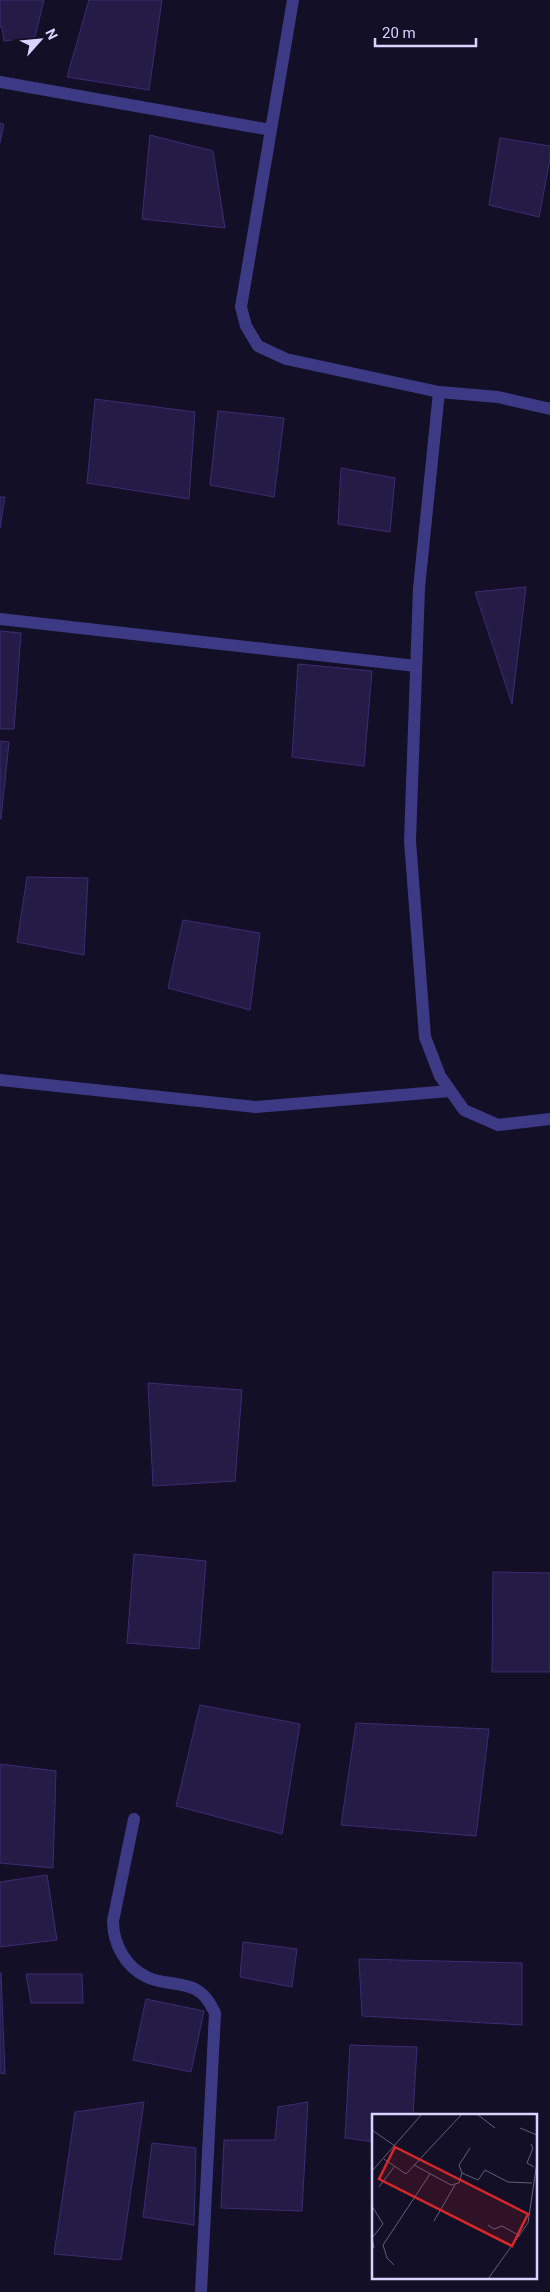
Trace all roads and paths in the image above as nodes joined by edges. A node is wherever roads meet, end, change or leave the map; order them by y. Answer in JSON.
{"nodes":[{"id":1,"x":293,"y":0,"type":"edge"},
{"id":2,"x":0,"y":82,"type":"edge"},
{"id":3,"x":270,"y":130,"type":"junction"},
{"id":4,"x":439,"y":392,"type":"junction"},
{"id":5,"x":550,"y":409,"type":"edge"},
{"id":6,"x":0,"y":619,"type":"edge"},
{"id":7,"x":416,"y":666,"type":"junction"},
{"id":8,"x":0,"y":1080,"type":"edge"},
{"id":9,"x":450,"y":1091,"type":"junction"},
{"id":10,"x":550,"y":1119,"type":"edge"},
{"id":11,"x":134,"y":1819,"type":"dead end"},
{"id":12,"x":201,"y":2292,"type":"edge"}],
"edges":[{"from":1,"to":3,"type":"street"},
{"from":2,"to":3,"type":"street"},
{"from":3,"to":4,"type":"street"},
{"from":4,"to":5,"type":"street"},
{"from":4,"to":7,"type":"street"},
{"from":6,"to":7,"type":"street"},
{"from":7,"to":9,"type":"street"},
{"from":8,"to":9,"type":"street"},
{"from":9,"to":10,"type":"street"},
{"from":11,"to":12,"type":"street"}]}
